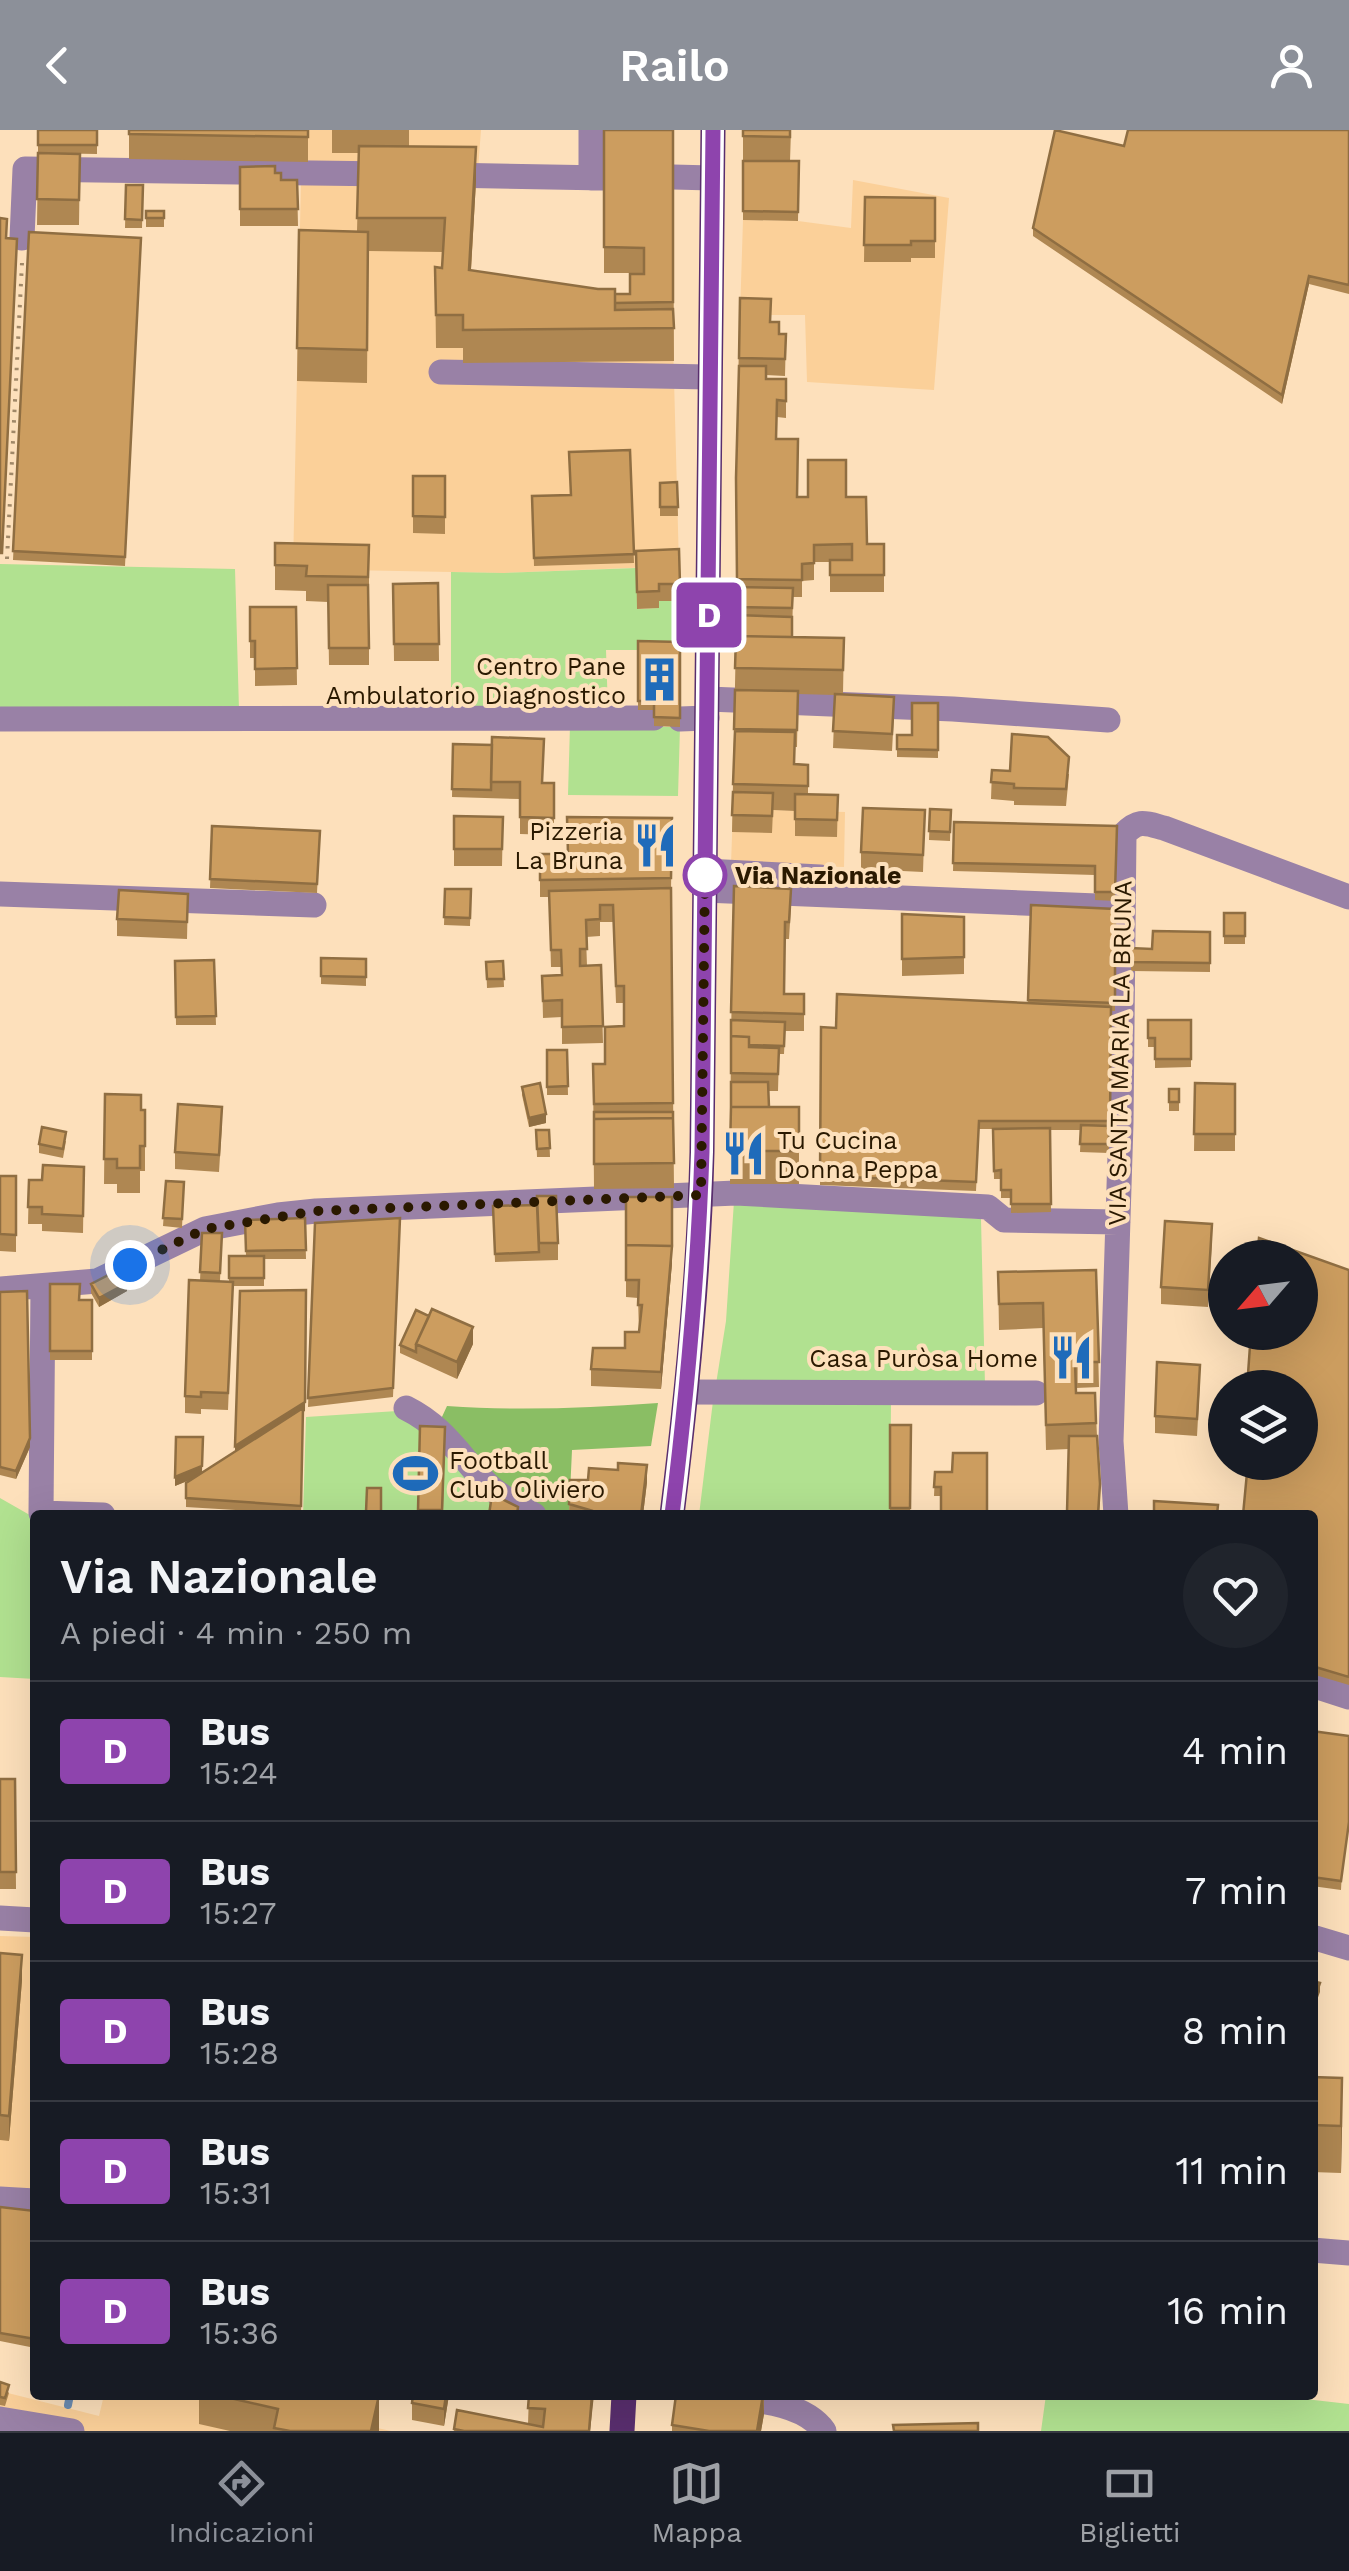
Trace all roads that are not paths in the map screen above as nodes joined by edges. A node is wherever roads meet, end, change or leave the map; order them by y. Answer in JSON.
{"nodes":[{"id":1,"x":591,"y":130,"type":"edge"},
{"id":2,"x":713,"y":130,"type":"edge"},
{"id":3,"x":673,"y":177,"type":"edge"},
{"id":4,"x":712,"y":178,"type":"junction"},
{"id":5,"x":22,"y":238,"type":"road end"},
{"id":6,"x":441,"y":372,"type":"dead end"},
{"id":7,"x":709,"y":377,"type":"junction"},
{"id":8,"x":707,"y":709,"type":"junction"},
{"id":9,"x":654,"y":718,"type":"edge"},
{"id":10,"x":680,"y":718,"type":"edge"},
{"id":11,"x":0,"y":720,"type":"edge"},
{"id":12,"x":1108,"y":720,"type":"dead end"},
{"id":13,"x":705,"y":881,"type":"junction"},
{"id":14,"x":1079,"y":890,"type":"dead end"},
{"id":15,"x":0,"y":894,"type":"edge"},
{"id":16,"x":1349,"y":898,"type":"edge"},
{"id":17,"x":314,"y":905,"type":"dead end"},
{"id":18,"x":1122,"y":907,"type":"junction"},
{"id":19,"x":701,"y":1195,"type":"junction"},
{"id":20,"x":1118,"y":1222,"type":"junction"},
{"id":21,"x":42,"y":1286,"type":"junction"},
{"id":22,"x":0,"y":1289,"type":"edge"},
{"id":23,"x":688,"y":1392,"type":"junction"},
{"id":24,"x":1036,"y":1393,"type":"dead end"},
{"id":25,"x":406,"y":1408,"type":"dead end"},
{"id":26,"x":41,"y":1510,"type":"edge"},
{"id":27,"x":526,"y":1510,"type":"edge"},
{"id":28,"x":673,"y":1510,"type":"edge"},
{"id":29,"x":1116,"y":1510,"type":"edge"},
{"id":30,"x":1318,"y":1687,"type":"edge"},
{"id":31,"x":1349,"y":1696,"type":"edge"},
{"id":32,"x":0,"y":1918,"type":"edge"},
{"id":33,"x":30,"y":1920,"type":"edge"},
{"id":34,"x":1318,"y":1938,"type":"edge"},
{"id":35,"x":1349,"y":1948,"type":"edge"},
{"id":36,"x":0,"y":2199,"type":"edge"},
{"id":37,"x":30,"y":2201,"type":"edge"},
{"id":38,"x":1318,"y":2250,"type":"edge"},
{"id":39,"x":1349,"y":2253,"type":"edge"},
{"id":40,"x":624,"y":2400,"type":"edge"},
{"id":41,"x":742,"y":2400,"type":"edge"},
{"id":42,"x":0,"y":2419,"type":"edge"},
{"id":43,"x":72,"y":2431,"type":"edge"},
{"id":44,"x":622,"y":2431,"type":"edge"},
{"id":45,"x":824,"y":2431,"type":"edge"}],
"edges":[{"from":1,"to":5,"type":"street"},
{"from":2,"to":4,"type":"main road"},
{"from":3,"to":4,"type":"street"},
{"from":4,"to":7,"type":"main road"},
{"from":6,"to":7,"type":"street"},
{"from":7,"to":8,"type":"main road"},
{"from":8,"to":10,"type":"street"},
{"from":8,"to":12,"type":"street"},
{"from":8,"to":13,"type":"main road"},
{"from":9,"to":11,"type":"street"},
{"from":13,"to":14,"type":"street"},
{"from":13,"to":18,"type":"street"},
{"from":13,"to":19,"type":"main road"},
{"from":15,"to":17,"type":"street"},
{"from":16,"to":18,"type":"street","name":"VIA SANTA MARIA LA BRUNA"},
{"from":18,"to":20,"type":"street","name":"VIA SANTA MARIA LA BRUNA"},
{"from":19,"to":20,"type":"street"},
{"from":19,"to":21,"type":"street"},
{"from":19,"to":23,"type":"main road"},
{"from":20,"to":29,"type":"street","name":"VIA SANTA MARIA LA BRUNA"},
{"from":21,"to":22,"type":"street"},
{"from":21,"to":26,"type":"street"},
{"from":23,"to":24,"type":"street"},
{"from":23,"to":28,"type":"main road"},
{"from":25,"to":27,"type":"street"},
{"from":30,"to":31,"type":"street"},
{"from":32,"to":33,"type":"street"},
{"from":34,"to":35,"type":"street"},
{"from":36,"to":37,"type":"street"},
{"from":38,"to":39,"type":"street"},
{"from":40,"to":44,"type":"main road"},
{"from":41,"to":45,"type":"street"},
{"from":42,"to":43,"type":"street"}]}
